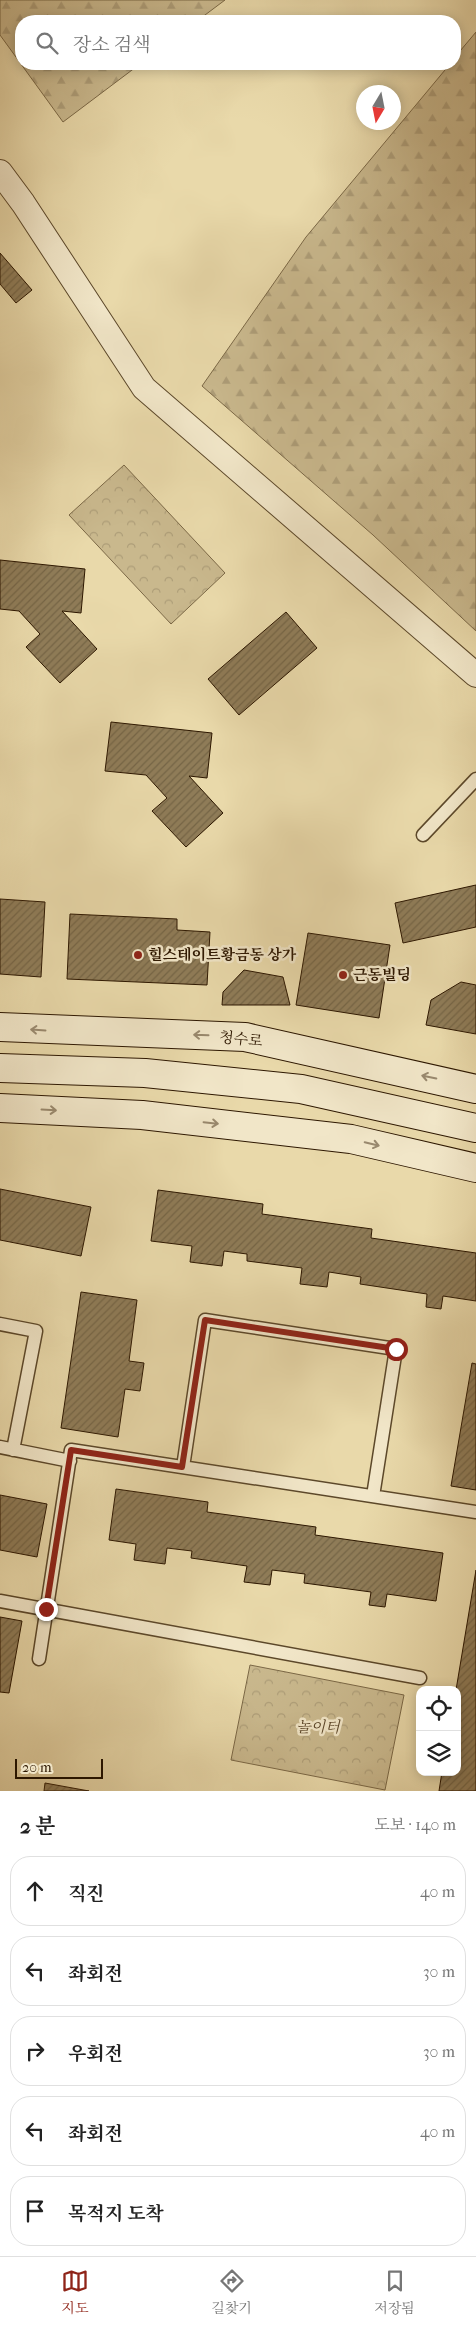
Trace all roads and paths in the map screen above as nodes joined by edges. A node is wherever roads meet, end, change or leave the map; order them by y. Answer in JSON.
{"nodes":[{"id":1,"x":0,"y":172,"type":"edge"},
{"id":2,"x":476,"y":675,"type":"edge"},
{"id":3,"x":476,"y":779,"type":"edge"},
{"id":4,"x":423,"y":836,"type":"dead end"},
{"id":5,"x":0,"y":1027,"type":"edge"},
{"id":6,"x":0,"y":1068,"type":"edge"},
{"id":7,"x":476,"y":1089,"type":"edge"},
{"id":8,"x":0,"y":1108,"type":"edge"},
{"id":9,"x":476,"y":1128,"type":"edge"},
{"id":10,"x":476,"y":1168,"type":"edge"},
{"id":11,"x":0,"y":1324,"type":"edge"},
{"id":12,"x":0,"y":1447,"type":"edge"},
{"id":13,"x":13,"y":1450,"type":"junction"},
{"id":14,"x":70,"y":1461,"type":"junction"},
{"id":15,"x":182,"y":1467,"type":"junction"},
{"id":16,"x":373,"y":1496,"type":"junction"},
{"id":17,"x":476,"y":1512,"type":"edge"},
{"id":18,"x":0,"y":1600,"type":"edge"},
{"id":19,"x":46,"y":1609,"type":"junction"},
{"id":20,"x":39,"y":1659,"type":"dead end"},
{"id":21,"x":420,"y":1678,"type":"dead end"}],
"edges":[{"from":1,"to":2,"type":"street"},
{"from":3,"to":4,"type":"lane"},
{"from":7,"to":5,"type":"main road","name":"청수로","one_way":true},
{"from":6,"to":9,"type":"main road"},
{"from":8,"to":10,"type":"main road","one_way":true},
{"from":11,"to":13,"type":"lane"},
{"from":12,"to":13,"type":"lane"},
{"from":13,"to":14,"type":"lane"},
{"from":14,"to":15,"type":"lane"},
{"from":14,"to":19,"type":"lane"},
{"from":15,"to":16,"type":"lane"},
{"from":15,"to":16,"type":"lane"},
{"from":16,"to":17,"type":"lane"},
{"from":18,"to":19,"type":"lane"},
{"from":19,"to":20,"type":"lane"},
{"from":19,"to":21,"type":"lane"}]}
